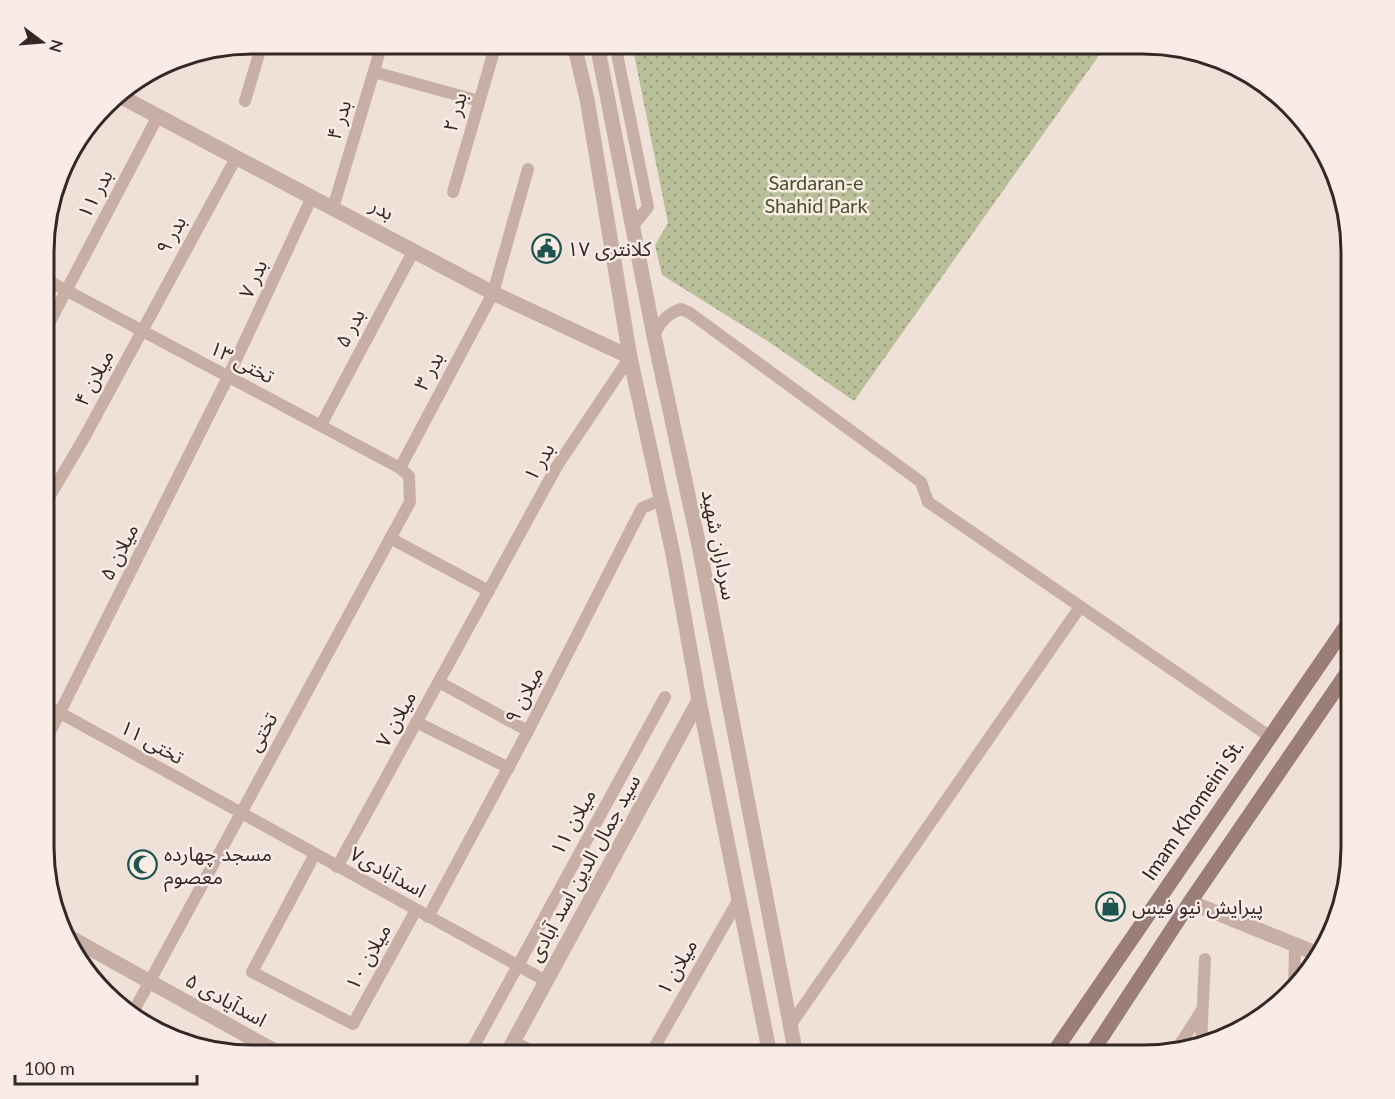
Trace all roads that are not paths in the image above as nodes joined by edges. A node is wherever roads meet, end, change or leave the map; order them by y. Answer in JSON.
{"nodes":[{"id":1,"x":259,"y":54,"type":"edge"},
{"id":2,"x":379,"y":54,"type":"edge"},
{"id":3,"x":492,"y":54,"type":"edge"},
{"id":4,"x":576,"y":54,"type":"edge"},
{"id":5,"x":599,"y":54,"type":"edge"},
{"id":6,"x":617,"y":54,"type":"edge"},
{"id":7,"x":374,"y":72,"type":"junction"},
{"id":8,"x":126,"y":99,"type":"edge"},
{"id":9,"x":245,"y":101,"type":"dead end"},
{"id":10,"x":479,"y":101,"type":"junction"},
{"id":11,"x":158,"y":116,"type":"junction"},
{"id":12,"x":236,"y":158,"type":"junction"},
{"id":13,"x":528,"y":169,"type":"dead end"},
{"id":14,"x":453,"y":192,"type":"dead end"},
{"id":15,"x":312,"y":197,"type":"junction"},
{"id":16,"x":333,"y":208,"type":"junction"},
{"id":17,"x":633,"y":226,"type":"junction"},
{"id":18,"x":414,"y":250,"type":"junction"},
{"id":19,"x":54,"y":284,"type":"edge"},
{"id":20,"x":67,"y":290,"type":"junction"},
{"id":21,"x":493,"y":293,"type":"junction"},
{"id":22,"x":54,"y":315,"type":"edge"},
{"id":23,"x":141,"y":332,"type":"junction"},
{"id":24,"x":654,"y":336,"type":"junction"},
{"id":25,"x":630,"y":357,"type":"junction"},
{"id":26,"x":228,"y":377,"type":"junction"},
{"id":27,"x":321,"y":425,"type":"junction"},
{"id":28,"x":400,"y":468,"type":"junction"},
{"id":29,"x":54,"y":488,"type":"edge"},
{"id":30,"x":661,"y":500,"type":"junction"},
{"id":31,"x":390,"y":538,"type":"junction"},
{"id":32,"x":699,"y":546,"type":"junction"},
{"id":33,"x":673,"y":554,"type":"junction"},
{"id":34,"x":489,"y":591,"type":"junction"},
{"id":35,"x":1080,"y":607,"type":"junction"},
{"id":36,"x":1341,"y":632,"type":"edge"},
{"id":37,"x":1341,"y":681,"type":"edge"},
{"id":38,"x":439,"y":682,"type":"junction"},
{"id":39,"x":665,"y":697,"type":"dead end"},
{"id":40,"x":699,"y":700,"type":"junction"},
{"id":41,"x":54,"y":710,"type":"edge"},
{"id":42,"x":60,"y":713,"type":"junction"},
{"id":43,"x":416,"y":722,"type":"junction"},
{"id":44,"x":54,"y":725,"type":"edge"},
{"id":45,"x":528,"y":731,"type":"junction"},
{"id":46,"x":1269,"y":736,"type":"junction"},
{"id":47,"x":1253,"y":759,"type":"junction"},
{"id":48,"x":509,"y":768,"type":"junction"},
{"id":49,"x":1276,"y":775,"type":"junction"},
{"id":50,"x":241,"y":813,"type":"junction"},
{"id":51,"x":315,"y":854,"type":"junction"},
{"id":52,"x":337,"y":867,"type":"junction"},
{"id":53,"x":739,"y":899,"type":"junction"},
{"id":54,"x":1190,"y":902,"type":"junction"},
{"id":55,"x":416,"y":910,"type":"junction"},
{"id":56,"x":428,"y":917,"type":"junction"},
{"id":57,"x":79,"y":942,"type":"edge"},
{"id":58,"x":1295,"y":945,"type":"junction"},
{"id":59,"x":1311,"y":951,"type":"edge"},
{"id":60,"x":1205,"y":958,"type":"dead end"},
{"id":61,"x":517,"y":966,"type":"junction"},
{"id":62,"x":1294,"y":974,"type":"edge"},
{"id":63,"x":149,"y":981,"type":"junction"},
{"id":64,"x":546,"y":981,"type":"junction"},
{"id":65,"x":782,"y":993,"type":"junction"},
{"id":66,"x":757,"y":999,"type":"junction"},
{"id":67,"x":136,"y":1007,"type":"edge"},
{"id":68,"x":1203,"y":1009,"type":"junction"},
{"id":69,"x":789,"y":1026,"type":"junction"},
{"id":70,"x":1201,"y":1036,"type":"edge"},
{"id":71,"x":1183,"y":1040,"type":"edge"},
{"id":72,"x":513,"y":1041,"type":"junction"},
{"id":73,"x":264,"y":1045,"type":"edge"},
{"id":74,"x":474,"y":1045,"type":"edge"},
{"id":75,"x":511,"y":1045,"type":"edge"},
{"id":76,"x":520,"y":1045,"type":"edge"},
{"id":77,"x":656,"y":1045,"type":"edge"},
{"id":78,"x":766,"y":1045,"type":"edge"},
{"id":79,"x":794,"y":1045,"type":"edge"},
{"id":80,"x":1059,"y":1045,"type":"edge"},
{"id":81,"x":1097,"y":1045,"type":"edge"}],
"edges":[{"from":1,"to":9,"type":"street"},
{"from":2,"to":7,"type":"street","name":"بدر ۴"},
{"from":3,"to":10,"type":"street","name":"بدر ۲"},
{"from":4,"to":25,"type":"street"},
{"from":5,"to":17,"type":"street","name":"سرداران شهید"},
{"from":6,"to":17,"type":"street"},
{"from":7,"to":10,"type":"street"},
{"from":7,"to":16,"type":"street","name":"بدر ۴"},
{"from":8,"to":11,"type":"street","name":"بدر"},
{"from":10,"to":14,"type":"street","name":"بدر ۲"},
{"from":11,"to":12,"type":"street","name":"بدر"},
{"from":11,"to":20,"type":"street","name":"بدر ۱۱"},
{"from":12,"to":15,"type":"street","name":"بدر"},
{"from":12,"to":23,"type":"street","name":"بدر ۹"},
{"from":13,"to":21,"type":"street","name":"بدر ۳"},
{"from":15,"to":16,"type":"street","name":"بدر"},
{"from":15,"to":26,"type":"street","name":"بدر ۷"},
{"from":16,"to":18,"type":"street","name":"بدر"},
{"from":17,"to":24,"type":"street","name":"سرداران شهید"},
{"from":18,"to":21,"type":"street","name":"بدر"},
{"from":18,"to":27,"type":"street","name":"بدر ۵"},
{"from":19,"to":20,"type":"street","name":"تختی ۱۳"},
{"from":20,"to":22,"type":"street","name":"بدر ۱۱"},
{"from":20,"to":23,"type":"street","name":"تختی ۱۳"},
{"from":21,"to":25,"type":"street","name":"بدر"},
{"from":21,"to":28,"type":"street","name":"بدر ۳"},
{"from":23,"to":26,"type":"street","name":"تختی ۱۳"},
{"from":23,"to":29,"type":"street","name":"میلان ۴"},
{"from":24,"to":32,"type":"street","name":"سرداران شهید"},
{"from":24,"to":35,"type":"street"},
{"from":25,"to":30,"type":"street"},
{"from":25,"to":34,"type":"street","name":"بدر ۱"},
{"from":26,"to":27,"type":"street","name":"تختی ۱۳"},
{"from":26,"to":42,"type":"street","name":"میلان ۵"},
{"from":27,"to":28,"type":"street","name":"تختی ۱۳"},
{"from":28,"to":31,"type":"street","name":"تختی"},
{"from":30,"to":33,"type":"street"},
{"from":30,"to":45,"type":"street","name":"میلان ۹"},
{"from":31,"to":34,"type":"street"},
{"from":31,"to":50,"type":"street","name":"تختی"},
{"from":32,"to":33,"type":"street"},
{"from":32,"to":65,"type":"street","name":"سرداران شهید"},
{"from":33,"to":40,"type":"street"},
{"from":34,"to":38,"type":"street","name":"میلان ۷"},
{"from":35,"to":46,"type":"street"},
{"from":35,"to":69,"type":"street"},
{"from":36,"to":46,"type":"main road","name":"Imam Khomeini St."},
{"from":37,"to":49,"type":"main road"},
{"from":38,"to":43,"type":"street","name":"میلان ۷"},
{"from":38,"to":45,"type":"street"},
{"from":39,"to":61,"type":"street","name":"میلان ۱۱"},
{"from":40,"to":53,"type":"street"},
{"from":40,"to":64,"type":"street","name":"سید جمال الدین اسد آبادی"},
{"from":41,"to":42,"type":"street","name":"تختی ۱۱"},
{"from":42,"to":44,"type":"street","name":"میلان ۵"},
{"from":42,"to":50,"type":"street","name":"تختی ۱۱"},
{"from":43,"to":48,"type":"street"},
{"from":43,"to":52,"type":"street","name":"میلان ۷"},
{"from":45,"to":48,"type":"street","name":"میلان ۹"},
{"from":46,"to":47,"type":"main road","name":"Imam Khomeini St."},
{"from":47,"to":49,"type":"main road"},
{"from":47,"to":80,"type":"main road","name":"Imam Khomeini St."},
{"from":48,"to":56,"type":"street","name":"میلان ۹"},
{"from":49,"to":54,"type":"main road"},
{"from":50,"to":51,"type":"street","name":"اسدآبادی۷"},
{"from":50,"to":63,"type":"street","name":"تختی"},
{"from":51,"to":52,"type":"street","name":"اسدآبادی۷"},
{"from":51,"to":55,"type":"street","name":"میلان ۱۰"},
{"from":52,"to":55,"type":"street","name":"اسدآبادی۷"},
{"from":53,"to":66,"type":"street"},
{"from":53,"to":77,"type":"street","name":"میلان ۱"},
{"from":54,"to":58,"type":"street"},
{"from":54,"to":81,"type":"main road"},
{"from":55,"to":56,"type":"street","name":"اسدآبادی۷"},
{"from":56,"to":61,"type":"street","name":"اسدآبادی۷"},
{"from":57,"to":63,"type":"street","name":"اسدآیادی ۵"},
{"from":58,"to":59,"type":"street"},
{"from":58,"to":62,"type":"street"},
{"from":60,"to":68,"type":"street"},
{"from":61,"to":64,"type":"street"},
{"from":61,"to":74,"type":"street","name":"میلان ۱۱"},
{"from":63,"to":67,"type":"street","name":"تختی"},
{"from":63,"to":73,"type":"street","name":"اسدآیادی ۵"},
{"from":64,"to":72,"type":"street","name":"سید جمال الدین اسد آبادی"},
{"from":65,"to":66,"type":"street"},
{"from":65,"to":69,"type":"street","name":"سرداران شهید"},
{"from":66,"to":78,"type":"street"},
{"from":68,"to":70,"type":"street"},
{"from":68,"to":71,"type":"street"},
{"from":69,"to":79,"type":"street","name":"سرداران شهید"},
{"from":72,"to":75,"type":"street","name":"سید جمال الدین اسد آبادی"},
{"from":72,"to":76,"type":"street"}]}
